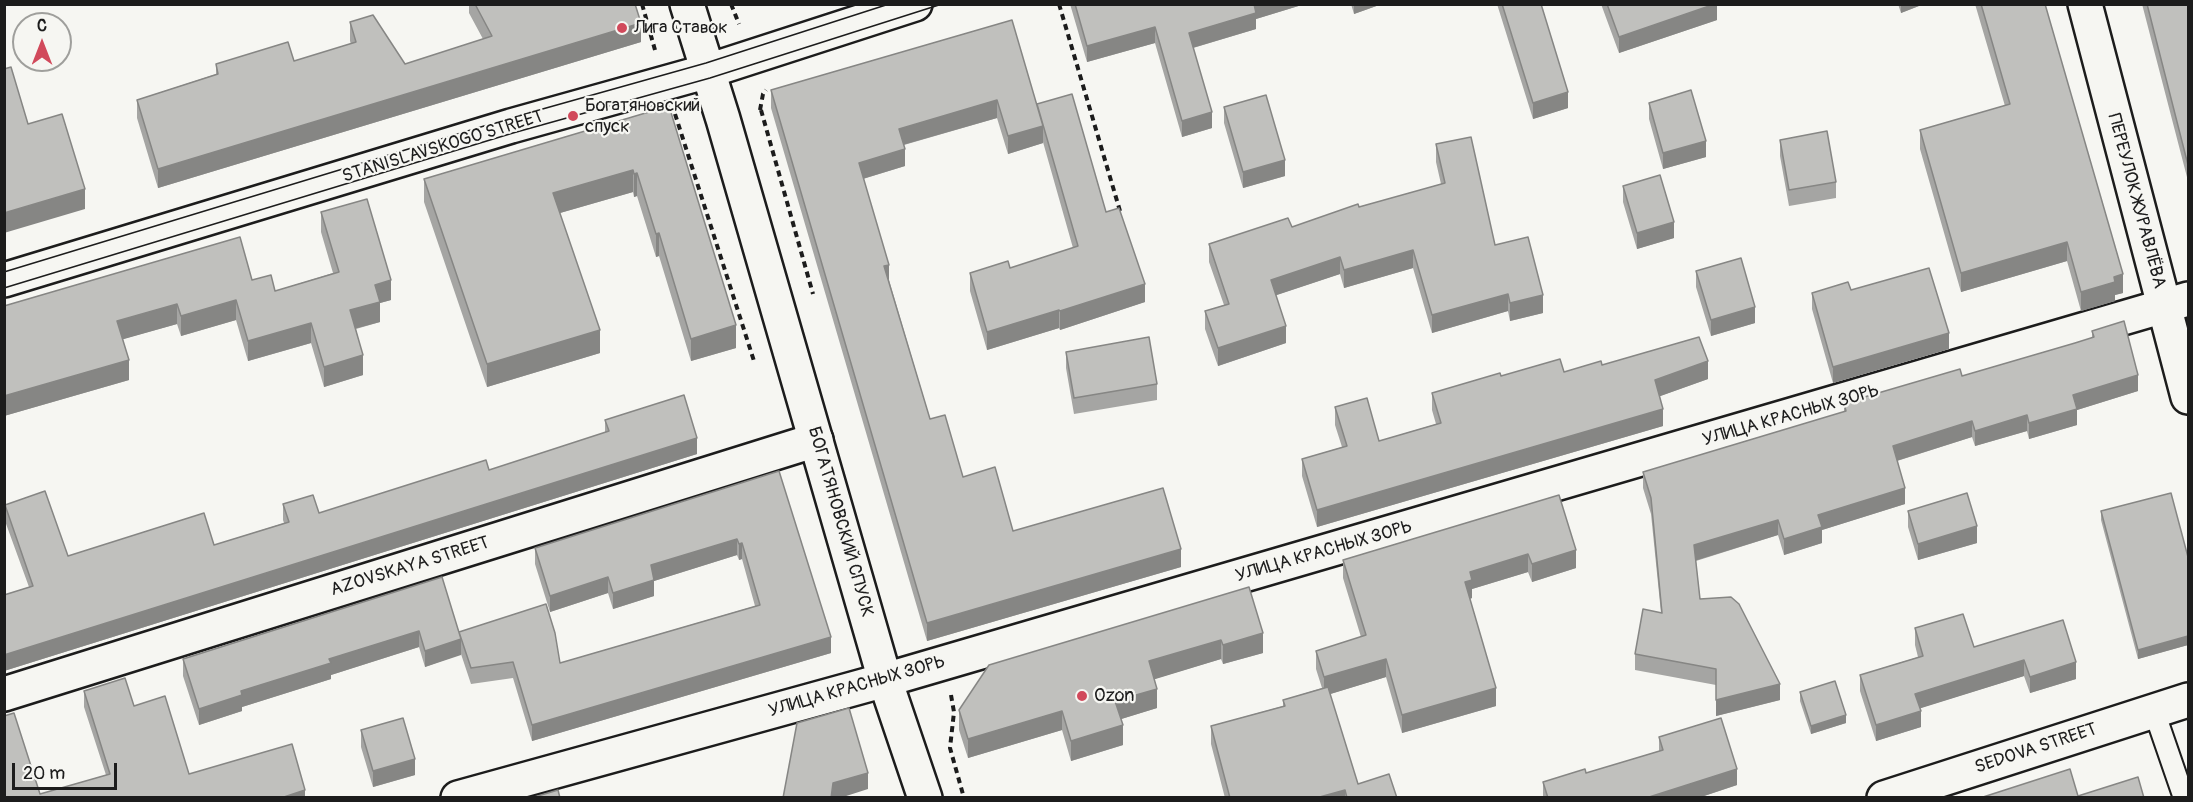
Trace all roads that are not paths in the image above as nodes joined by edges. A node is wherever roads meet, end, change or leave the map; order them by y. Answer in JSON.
{"nodes":[{"id":1,"x":687,"y":4,"type":"edge"},
{"id":2,"x":915,"y":4,"type":"edge"},
{"id":3,"x":2085,"y":4,"type":"edge"},
{"id":4,"x":708,"y":71,"type":"junction"},
{"id":5,"x":4,"y":280,"type":"edge"},
{"id":6,"x":2176,"y":303,"type":"edge"},
{"id":7,"x":2188,"y":397,"type":"edge"},
{"id":8,"x":816,"y":440,"type":"junction"},
{"id":9,"x":885,"y":680,"type":"junction"},
{"id":10,"x":4,"y":694,"type":"edge"},
{"id":11,"x":2188,"y":700,"type":"edge"},
{"id":12,"x":2154,"y":711,"type":"junction"},
{"id":13,"x":458,"y":798,"type":"edge"},
{"id":14,"x":925,"y":798,"type":"edge"},
{"id":15,"x":1884,"y":798,"type":"edge"},
{"id":16,"x":2184,"y":798,"type":"edge"}],
"edges":[{"from":1,"to":4,"type":"street","name":"БОГАТЯНОВСКИЙ СПУСК"},
{"from":2,"to":4,"type":"street","name":"STANISLAVSKOGO STREET"},
{"from":3,"to":6,"type":"street","name":"ПЕРЕУЛОК ЖУРАВЛЁВА"},
{"from":4,"to":5,"type":"street","name":"STANISLAVSKOGO STREET"},
{"from":4,"to":8,"type":"street","name":"БОГАТЯНОВСКИЙ СПУСК"},
{"from":6,"to":7,"type":"street","name":"ПЕРЕУЛОК ЖУРАВЛЁВА"},
{"from":6,"to":9,"type":"street","name":"УЛИЦА КРАСНЫХ ЗОРЬ"},
{"from":8,"to":9,"type":"street","name":"БОГАТЯНОВСКИЙ СПУСК"},
{"from":8,"to":10,"type":"street","name":"AZOVSKAYA STREET"},
{"from":9,"to":13,"type":"street","name":"УЛИЦА КРАСНЫХ ЗОРЬ"},
{"from":9,"to":14,"type":"street","name":"БОГАТЯНОВСКИЙ СПУСК"},
{"from":11,"to":12,"type":"street","name":"SEDOVA STREET"},
{"from":12,"to":15,"type":"street","name":"SEDOVA STREET"},
{"from":12,"to":16,"type":"lane"}]}
